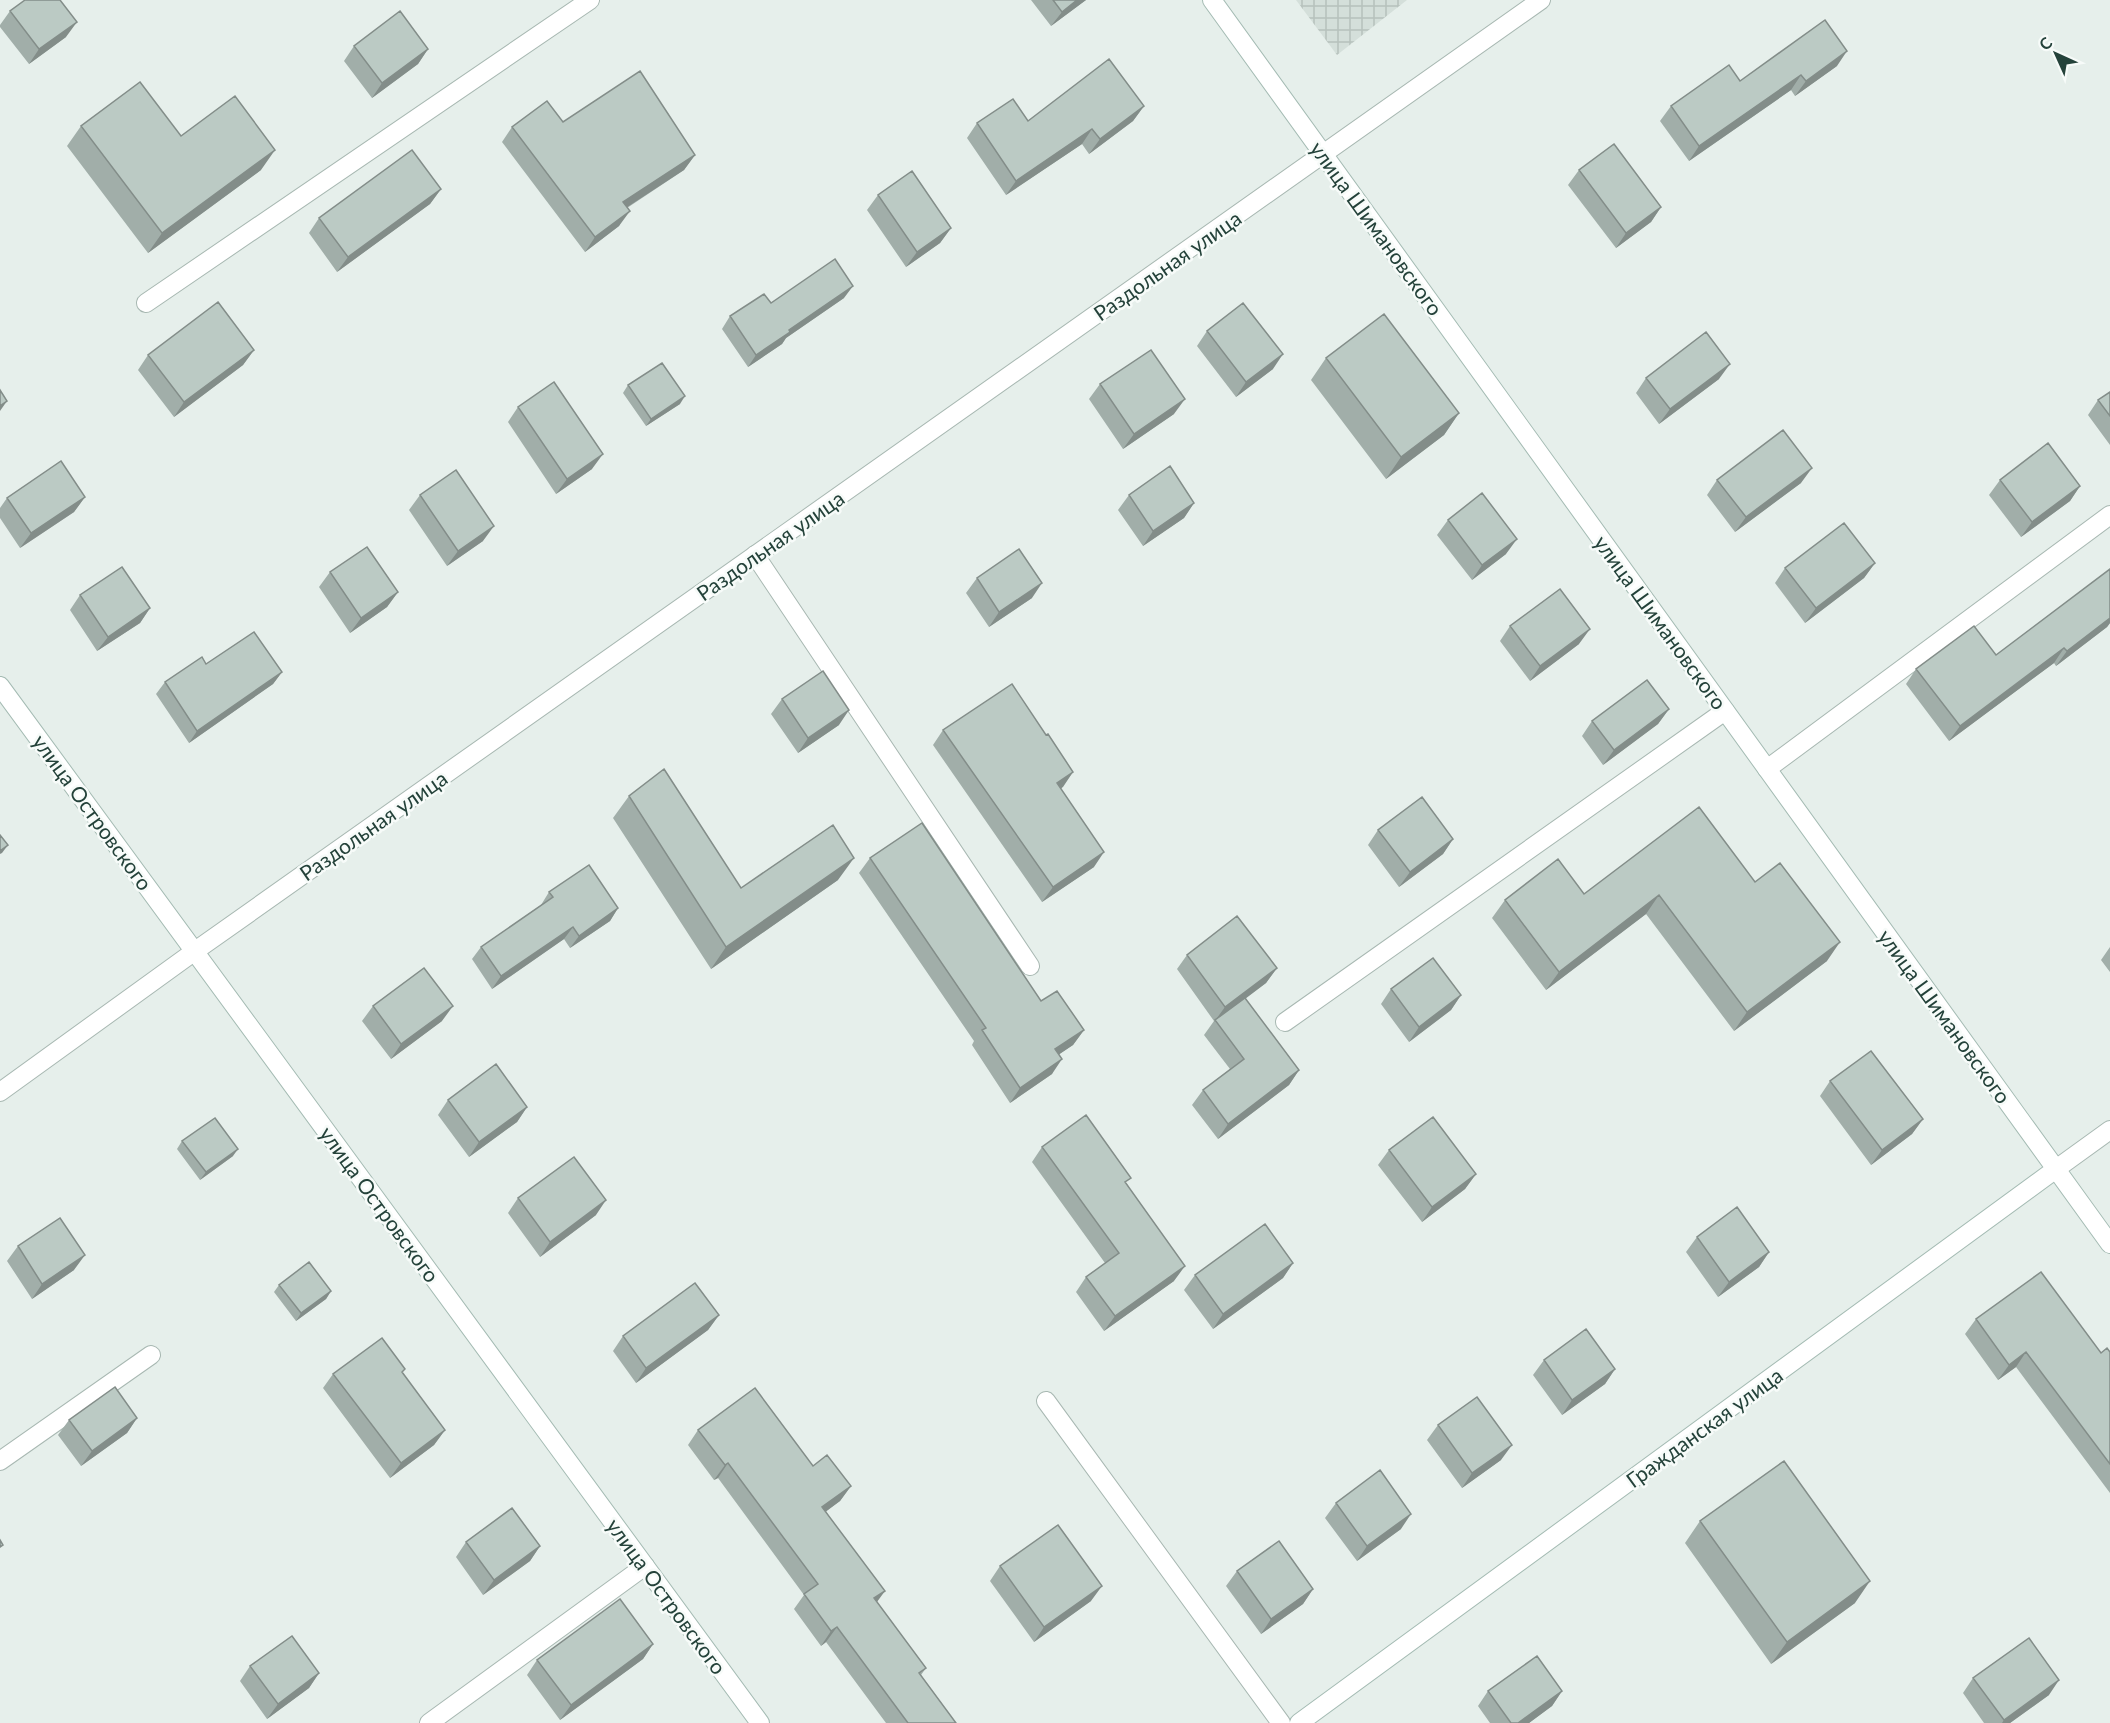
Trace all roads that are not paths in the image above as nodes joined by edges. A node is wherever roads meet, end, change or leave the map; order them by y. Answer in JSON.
{"nodes":[{"id":1,"x":590,"y":0,"type":"edge"},
{"id":2,"x":1212,"y":0,"type":"edge"},
{"id":3,"x":1541,"y":0,"type":"edge"},
{"id":4,"x":1323,"y":154,"type":"junction"},
{"id":5,"x":146,"y":303,"type":"dead end"},
{"id":6,"x":2110,"y":515,"type":"edge"},
{"id":7,"x":755,"y":555,"type":"junction"},
{"id":8,"x":0,"y":686,"type":"edge"},
{"id":9,"x":1725,"y":711,"type":"junction"},
{"id":10,"x":1767,"y":769,"type":"junction"},
{"id":11,"x":195,"y":951,"type":"junction"},
{"id":12,"x":1030,"y":966,"type":"dead end"},
{"id":13,"x":1285,"y":1022,"type":"dead end"},
{"id":14,"x":0,"y":1092,"type":"edge"},
{"id":15,"x":2110,"y":1130,"type":"edge"},
{"id":16,"x":2056,"y":1170,"type":"junction"},
{"id":17,"x":2110,"y":1245,"type":"edge"},
{"id":18,"x":151,"y":1355,"type":"dead end"},
{"id":19,"x":1046,"y":1401,"type":"dead end"},
{"id":20,"x":0,"y":1461,"type":"edge"},
{"id":21,"x":645,"y":1566,"type":"junction"},
{"id":22,"x":429,"y":1723,"type":"edge"},
{"id":23,"x":760,"y":1723,"type":"edge"},
{"id":24,"x":1281,"y":1723,"type":"edge"},
{"id":25,"x":1299,"y":1723,"type":"edge"}],
"edges":[{"from":1,"to":5,"type":"street"},
{"from":2,"to":4,"type":"street","name":"улица Шимановского"},
{"from":3,"to":4,"type":"street","name":"Раздольная улица"},
{"from":4,"to":7,"type":"street","name":"Раздольная улица"},
{"from":4,"to":9,"type":"street","name":"улица Шимановского"},
{"from":6,"to":10,"type":"street"},
{"from":7,"to":11,"type":"street","name":"Раздольная улица"},
{"from":7,"to":12,"type":"street"},
{"from":8,"to":11,"type":"street","name":"улица Островского"},
{"from":9,"to":10,"type":"street","name":"улица Шимановского"},
{"from":9,"to":13,"type":"street"},
{"from":10,"to":16,"type":"street","name":"улица Шимановского"},
{"from":11,"to":14,"type":"street","name":"Раздольная улица"},
{"from":11,"to":21,"type":"street","name":"улица Островского"},
{"from":15,"to":16,"type":"street","name":"Гражданская улица"},
{"from":16,"to":17,"type":"street","name":"улица Шимановского"},
{"from":16,"to":25,"type":"street","name":"Гражданская улица"},
{"from":18,"to":20,"type":"street"},
{"from":19,"to":24,"type":"street"},
{"from":21,"to":22,"type":"street"},
{"from":21,"to":23,"type":"street","name":"улица Островского"}]}
